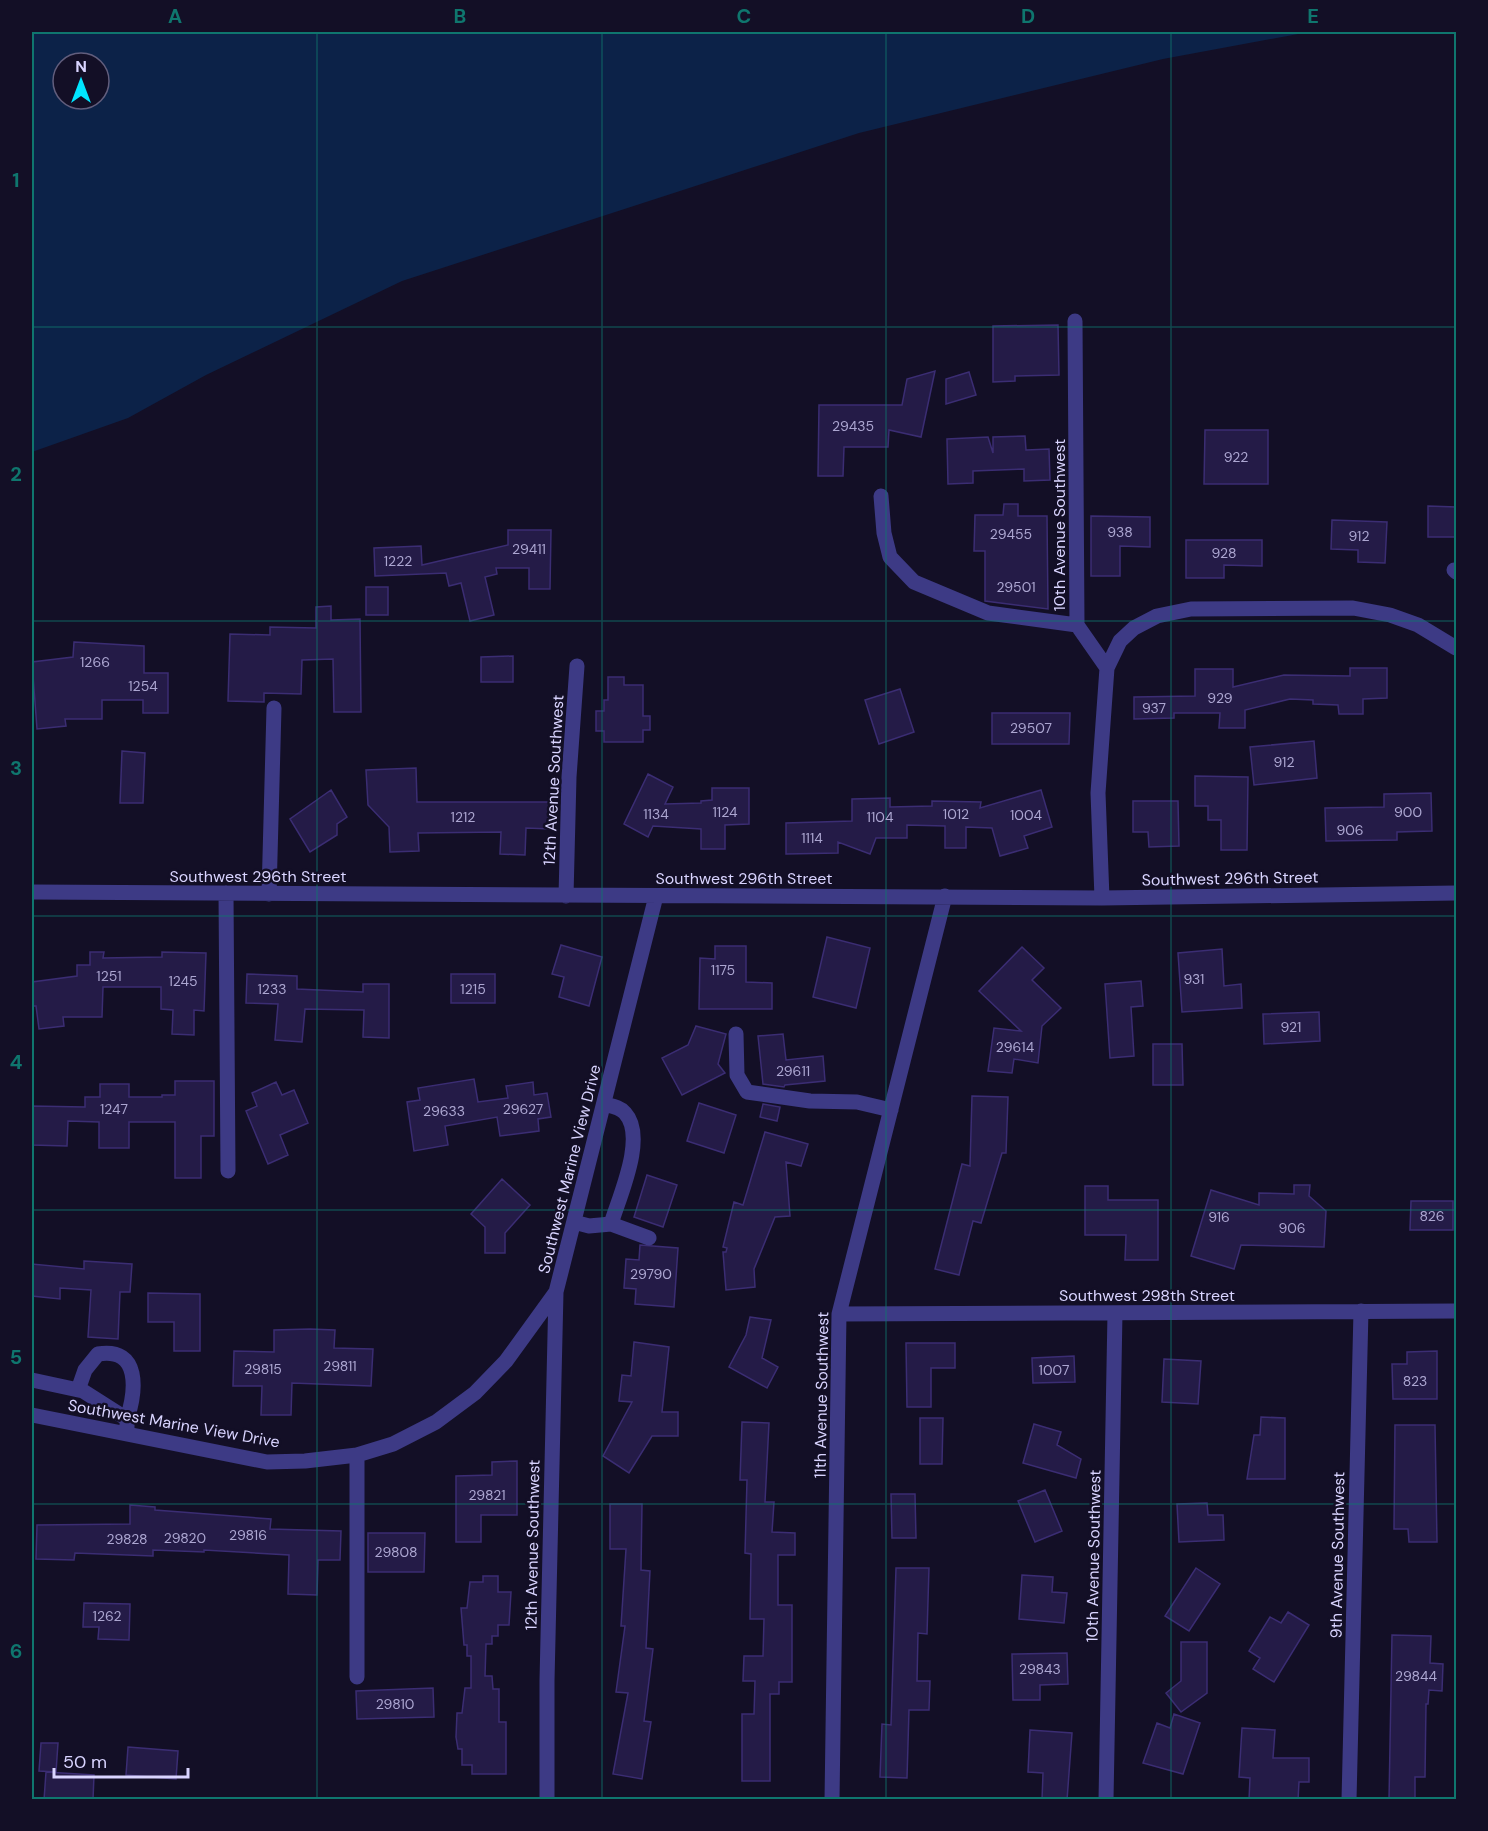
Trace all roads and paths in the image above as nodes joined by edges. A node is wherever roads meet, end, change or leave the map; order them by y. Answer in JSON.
{"nodes":[{"id":1,"x":1075,"y":321,"type":"dead end"},
{"id":2,"x":881,"y":496,"type":"dead end"},
{"id":3,"x":1077,"y":625,"type":"junction"},
{"id":4,"x":1456,"y":648,"type":"edge"},
{"id":5,"x":577,"y":666,"type":"dead end"},
{"id":6,"x":1107,"y":669,"type":"junction"},
{"id":7,"x":274,"y":708,"type":"dead end"},
{"id":8,"x":32,"y":892,"type":"edge"},
{"id":9,"x":1456,"y":893,"type":"edge"},
{"id":10,"x":226,"y":894,"type":"junction"},
{"id":11,"x":269,"y":894,"type":"junction"},
{"id":12,"x":566,"y":896,"type":"junction"},
{"id":13,"x":656,"y":896,"type":"junction"},
{"id":14,"x":945,"y":896,"type":"junction"},
{"id":15,"x":1102,"y":898,"type":"junction"},
{"id":16,"x":736,"y":1034,"type":"dead end"},
{"id":17,"x":604,"y":1104,"type":"junction"},
{"id":18,"x":891,"y":1110,"type":"junction"},
{"id":19,"x":228,"y":1171,"type":"dead end"},
{"id":20,"x":574,"y":1222,"type":"junction"},
{"id":21,"x":611,"y":1224,"type":"junction"},
{"id":22,"x":650,"y":1238,"type":"dead end"},
{"id":23,"x":556,"y":1292,"type":"junction"},
{"id":24,"x":1360,"y":1311,"type":"junction"},
{"id":25,"x":1456,"y":1311,"type":"edge"},
{"id":26,"x":1115,"y":1313,"type":"junction"},
{"id":27,"x":839,"y":1314,"type":"junction"},
{"id":28,"x":32,"y":1380,"type":"edge"},
{"id":29,"x":78,"y":1390,"type":"junction"},
{"id":30,"x":32,"y":1415,"type":"edge"},
{"id":31,"x":127,"y":1426,"type":"junction"},
{"id":32,"x":357,"y":1455,"type":"junction"},
{"id":33,"x":357,"y":1677,"type":"dead end"},
{"id":34,"x":547,"y":1800,"type":"edge"},
{"id":35,"x":832,"y":1800,"type":"edge"},
{"id":36,"x":1106,"y":1800,"type":"edge"},
{"id":37,"x":1348,"y":1800,"type":"edge"}],
"edges":[{"from":1,"to":3,"type":"street","name":"10th Avenue Southwest"},
{"from":2,"to":3,"type":"street"},
{"from":3,"to":6,"type":"street","name":"10th Avenue Southwest"},
{"from":4,"to":6,"type":"street"},
{"from":5,"to":12,"type":"street","name":"12th Avenue Southwest"},
{"from":6,"to":15,"type":"street"},
{"from":7,"to":11,"type":"street"},
{"from":8,"to":10,"type":"street","name":"Southwest 296th Street"},
{"from":9,"to":15,"type":"street","name":"Southwest 296th Street"},
{"from":10,"to":11,"type":"street","name":"Southwest 296th Street"},
{"from":10,"to":19,"type":"street"},
{"from":11,"to":12,"type":"street","name":"Southwest 296th Street"},
{"from":12,"to":13,"type":"street","name":"Southwest 296th Street"},
{"from":13,"to":14,"type":"street","name":"Southwest 296th Street"},
{"from":13,"to":17,"type":"street","name":"Southwest Marine View Drive"},
{"from":14,"to":15,"type":"street","name":"Southwest 296th Street"},
{"from":14,"to":18,"type":"street","name":"11th Avenue Southwest"},
{"from":16,"to":18,"type":"street"},
{"from":17,"to":20,"type":"street","name":"Southwest Marine View Drive"},
{"from":17,"to":21,"type":"street"},
{"from":18,"to":27,"type":"street","name":"11th Avenue Southwest"},
{"from":20,"to":21,"type":"street"},
{"from":20,"to":23,"type":"street","name":"Southwest Marine View Drive"},
{"from":21,"to":22,"type":"street"},
{"from":23,"to":32,"type":"street","name":"Southwest Marine View Drive"},
{"from":23,"to":34,"type":"street","name":"12th Avenue Southwest"},
{"from":24,"to":25,"type":"street","name":"Southwest 298th Street"},
{"from":24,"to":26,"type":"street","name":"Southwest 298th Street"},
{"from":24,"to":37,"type":"street","name":"9th Avenue Southwest"},
{"from":26,"to":27,"type":"street","name":"Southwest 298th Street"},
{"from":26,"to":36,"type":"street","name":"10th Avenue Southwest"},
{"from":27,"to":35,"type":"street","name":"11th Avenue Southwest"},
{"from":28,"to":29,"type":"street"},
{"from":29,"to":31,"type":"street"},
{"from":29,"to":31,"type":"street"},
{"from":30,"to":31,"type":"street","name":"Southwest Marine View Drive"},
{"from":31,"to":32,"type":"street","name":"Southwest Marine View Drive"},
{"from":32,"to":33,"type":"street"}]}
